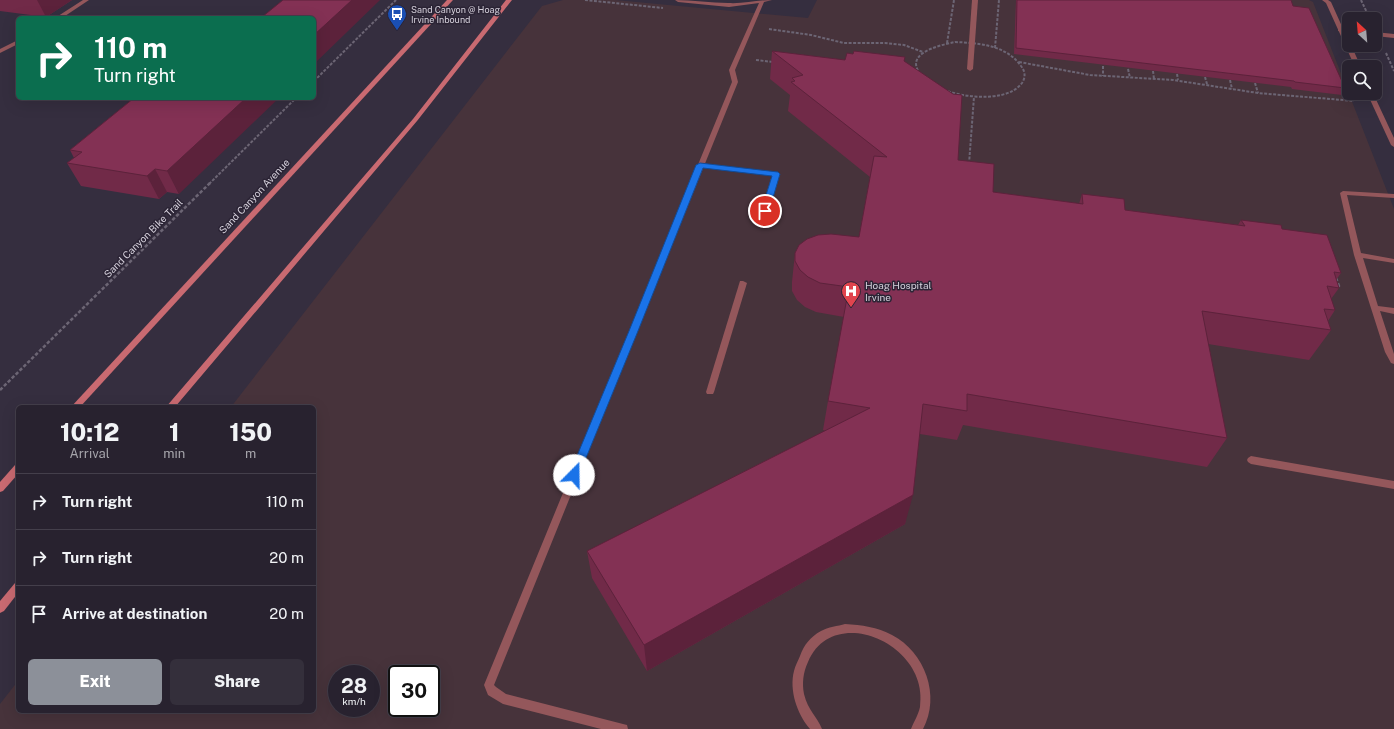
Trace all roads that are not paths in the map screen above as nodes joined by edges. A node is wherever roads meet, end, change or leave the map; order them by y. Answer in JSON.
{"nodes":[{"id":1,"x":86,"y":0,"type":"edge"},
{"id":2,"x":450,"y":0,"type":"edge"},
{"id":3,"x":510,"y":0,"type":"edge"},
{"id":4,"x":678,"y":0,"type":"edge"},
{"id":5,"x":975,"y":0,"type":"edge"},
{"id":6,"x":1325,"y":0,"type":"edge"},
{"id":7,"x":763,"y":1,"type":"edge"},
{"id":8,"x":61,"y":16,"type":"edge"},
{"id":9,"x":1340,"y":30,"type":"joint"},
{"id":10,"x":1382,"y":35,"type":"edge"},
{"id":11,"x":1394,"y":36,"type":"edge"},
{"id":12,"x":16,"y":43,"type":"edge"},
{"id":13,"x":0,"y":51,"type":"edge"},
{"id":14,"x":1355,"y":60,"type":"edge"},
{"id":15,"x":970,"y":69,"type":"dead end"},
{"id":16,"x":1373,"y":100,"type":"edge"},
{"id":17,"x":1394,"y":145,"type":"edge"},
{"id":18,"x":700,"y":165,"type":"junction"},
{"id":19,"x":1394,"y":196,"type":"edge"},
{"id":20,"x":761,"y":224,"type":"dead end"},
{"id":21,"x":1358,"y":255,"type":"junction"},
{"id":22,"x":1394,"y":261,"type":"edge"},
{"id":23,"x":743,"y":283,"type":"dead end"},
{"id":24,"x":1375,"y":308,"type":"junction"},
{"id":25,"x":1394,"y":311,"type":"edge"},
{"id":26,"x":1394,"y":362,"type":"edge"},
{"id":27,"x":710,"y":392,"type":"dead end"},
{"id":28,"x":77,"y":405,"type":"edge"},
{"id":29,"x":172,"y":405,"type":"edge"},
{"id":30,"x":1251,"y":460,"type":"dead end"},
{"id":31,"x":16,"y":470,"type":"edge"},
{"id":32,"x":1394,"y":485,"type":"edge"},
{"id":33,"x":0,"y":488,"type":"edge"},
{"id":34,"x":16,"y":588,"type":"edge"},
{"id":35,"x":0,"y":608,"type":"edge"},
{"id":36,"x":623,"y":729,"type":"edge"},
{"id":37,"x":817,"y":729,"type":"edge"},
{"id":38,"x":916,"y":729,"type":"edge"}],
"edges":[{"from":1,"to":8,"type":"street"},
{"from":2,"to":28,"type":"main road","name":"Sand Canyon Avenue"},
{"from":3,"to":29,"type":"main road"},
{"from":4,"to":7,"type":"street"},
{"from":5,"to":15,"type":"street"},
{"from":6,"to":9,"type":"street"},
{"from":7,"to":18,"type":"street"},
{"from":9,"to":14,"type":"street"},
{"from":10,"to":11,"type":"street"},
{"from":12,"to":13,"type":"street"},
{"from":16,"to":17,"type":"street"},
{"from":18,"to":20,"type":"street"},
{"from":18,"to":36,"type":"street"},
{"from":19,"to":21,"type":"street"},
{"from":21,"to":22,"type":"street"},
{"from":21,"to":24,"type":"street"},
{"from":23,"to":27,"type":"street"},
{"from":24,"to":25,"type":"street"},
{"from":24,"to":26,"type":"street"},
{"from":30,"to":32,"type":"street"},
{"from":31,"to":33,"type":"main road"},
{"from":34,"to":35,"type":"main road"},
{"from":37,"to":38,"type":"street"}]}
